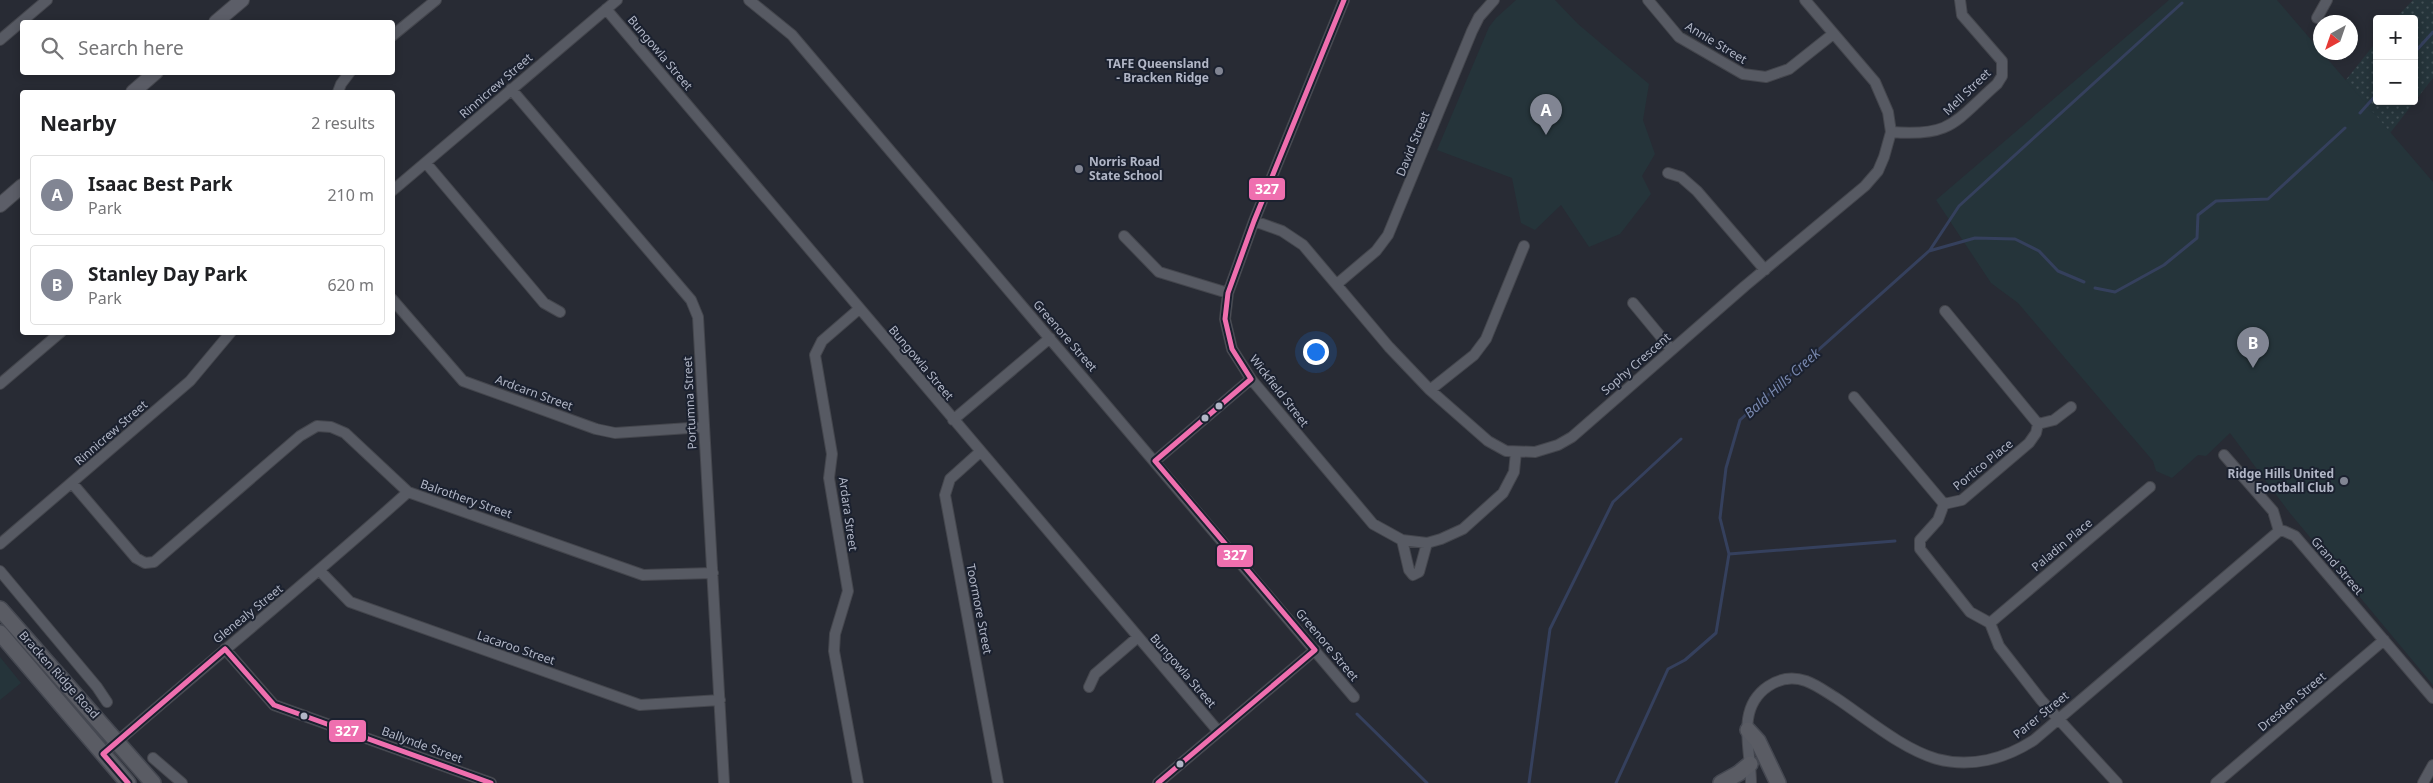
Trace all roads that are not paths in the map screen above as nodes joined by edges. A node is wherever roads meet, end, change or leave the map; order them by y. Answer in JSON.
{"nodes":[{"id":1,"x":47,"y":0,"type":"edge"},
{"id":2,"x":242,"y":0,"type":"edge"},
{"id":3,"x":436,"y":0,"type":"edge"},
{"id":4,"x":617,"y":0,"type":"edge"},
{"id":5,"x":749,"y":0,"type":"edge"},
{"id":6,"x":1344,"y":0,"type":"edge"},
{"id":7,"x":1494,"y":0,"type":"edge"},
{"id":8,"x":1648,"y":0,"type":"edge"},
{"id":9,"x":1805,"y":0,"type":"edge"},
{"id":10,"x":1960,"y":0,"type":"edge"},
{"id":11,"x":2327,"y":0,"type":"edge"},
{"id":12,"x":606,"y":9,"type":"junction"},
{"id":13,"x":2319,"y":15,"type":"edge"},
{"id":14,"x":24,"y":20,"type":"edge"},
{"id":15,"x":218,"y":20,"type":"edge"},
{"id":16,"x":20,"y":23,"type":"edge"},
{"id":17,"x":395,"y":34,"type":"edge"},
{"id":18,"x":1833,"y":34,"type":"junction"},
{"id":19,"x":0,"y":40,"type":"edge"},
{"id":20,"x":153,"y":75,"type":"edge"},
{"id":21,"x":348,"y":75,"type":"edge"},
{"id":22,"x":512,"y":89,"type":"junction"},
{"id":23,"x":135,"y":90,"type":"edge"},
{"id":24,"x":339,"y":90,"type":"edge"},
{"id":25,"x":1891,"y":132,"type":"junction"},
{"id":26,"x":426,"y":163,"type":"junction"},
{"id":27,"x":1668,"y":173,"type":"dead end"},
{"id":28,"x":20,"y":188,"type":"edge"},
{"id":29,"x":395,"y":189,"type":"edge"},
{"id":30,"x":0,"y":204,"type":"edge"},
{"id":31,"x":1254,"y":221,"type":"junction"},
{"id":32,"x":1124,"y":236,"type":"dead end"},
{"id":33,"x":1524,"y":246,"type":"dead end"},
{"id":34,"x":1765,"y":270,"type":"junction"},
{"id":35,"x":1337,"y":284,"type":"junction"},
{"id":36,"x":1228,"y":293,"type":"junction"},
{"id":37,"x":395,"y":302,"type":"edge"},
{"id":38,"x":1633,"y":303,"type":"dead end"},
{"id":39,"x":859,"y":309,"type":"junction"},
{"id":40,"x":1944,"y":311,"type":"dead end"},
{"id":41,"x":560,"y":312,"type":"dead end"},
{"id":42,"x":57,"y":335,"type":"edge"},
{"id":43,"x":228,"y":335,"type":"edge"},
{"id":44,"x":1050,"y":338,"type":"junction"},
{"id":45,"x":1671,"y":350,"type":"junction"},
{"id":46,"x":1251,"y":379,"type":"junction"},
{"id":47,"x":0,"y":384,"type":"edge"},
{"id":48,"x":1430,"y":390,"type":"junction"},
{"id":49,"x":1854,"y":397,"type":"dead end"},
{"id":50,"x":2071,"y":407,"type":"dead end"},
{"id":51,"x":953,"y":420,"type":"junction"},
{"id":52,"x":2038,"y":424,"type":"junction"},
{"id":53,"x":704,"y":427,"type":"junction"},
{"id":54,"x":980,"y":452,"type":"junction"},
{"id":55,"x":1516,"y":452,"type":"junction"},
{"id":56,"x":2224,"y":455,"type":"dead end"},
{"id":57,"x":1156,"y":461,"type":"junction"},
{"id":58,"x":72,"y":483,"type":"junction"},
{"id":59,"x":2150,"y":487,"type":"dead end"},
{"id":60,"x":408,"y":492,"type":"junction"},
{"id":61,"x":1944,"y":504,"type":"junction"},
{"id":62,"x":2279,"y":531,"type":"junction"},
{"id":63,"x":1402,"y":540,"type":"junction"},
{"id":64,"x":1427,"y":543,"type":"junction"},
{"id":65,"x":0,"y":544,"type":"edge"},
{"id":66,"x":0,"y":572,"type":"edge"},
{"id":67,"x":320,"y":572,"type":"junction"},
{"id":68,"x":713,"y":573,"type":"junction"},
{"id":69,"x":0,"y":609,"type":"edge"},
{"id":70,"x":1990,"y":623,"type":"junction"},
{"id":71,"x":0,"y":633,"type":"edge"},
{"id":72,"x":1138,"y":637,"type":"junction"},
{"id":73,"x":2384,"y":640,"type":"junction"},
{"id":74,"x":225,"y":649,"type":"junction"},
{"id":75,"x":1315,"y":650,"type":"junction"},
{"id":76,"x":1089,"y":687,"type":"dead end"},
{"id":77,"x":1354,"y":697,"type":"dead end"},
{"id":78,"x":2433,"y":698,"type":"edge"},
{"id":79,"x":720,"y":700,"type":"junction"},
{"id":80,"x":107,"y":702,"type":"dead end"},
{"id":81,"x":2059,"y":718,"type":"junction"},
{"id":82,"x":1748,"y":730,"type":"junction"},
{"id":83,"x":1218,"y":731,"type":"junction"},
{"id":84,"x":117,"y":742,"type":"junction"},
{"id":85,"x":103,"y":754,"type":"junction"},
{"id":86,"x":153,"y":758,"type":"dead end"},
{"id":87,"x":1750,"y":764,"type":"junction"},
{"id":88,"x":2433,"y":765,"type":"edge"},
{"id":89,"x":128,"y":783,"type":"edge"},
{"id":90,"x":154,"y":783,"type":"edge"},
{"id":91,"x":182,"y":783,"type":"edge"},
{"id":92,"x":491,"y":783,"type":"edge"},
{"id":93,"x":724,"y":783,"type":"edge"},
{"id":94,"x":858,"y":783,"type":"edge"},
{"id":95,"x":998,"y":783,"type":"edge"},
{"id":96,"x":1158,"y":783,"type":"edge"},
{"id":97,"x":1721,"y":783,"type":"edge"},
{"id":98,"x":1752,"y":783,"type":"edge"},
{"id":99,"x":1778,"y":783,"type":"edge"},
{"id":100,"x":2117,"y":783,"type":"edge"},
{"id":101,"x":2216,"y":783,"type":"edge"},
{"id":102,"x":2423,"y":783,"type":"edge"}],
"edges":[{"from":1,"to":14,"type":"street"},
{"from":2,"to":15,"type":"main road"},
{"from":3,"to":17,"type":"street"},
{"from":4,"to":12,"type":"street","name":"Rinnicrew Street"},
{"from":5,"to":44,"type":"street","name":"Greenore Street"},
{"from":6,"to":31,"type":"street","name":"Wickfield Street"},
{"from":7,"to":35,"type":"street","name":"David Street"},
{"from":8,"to":18,"type":"street","name":"Annie Street"},
{"from":9,"to":18,"type":"street","name":"Sophy Crescent"},
{"from":10,"to":25,"type":"street","name":"Mell Street"},
{"from":11,"to":13,"type":"street"},
{"from":12,"to":22,"type":"street","name":"Rinnicrew Street"},
{"from":12,"to":39,"type":"street","name":"Bungowla Street"},
{"from":16,"to":19,"type":"street"},
{"from":18,"to":25,"type":"street","name":"Sophy Crescent"},
{"from":20,"to":23,"type":"main road"},
{"from":21,"to":24,"type":"street"},
{"from":22,"to":26,"type":"street","name":"Rinnicrew Street"},
{"from":22,"to":53,"type":"street","name":"Portumna Street"},
{"from":25,"to":34,"type":"street","name":"Sophy Crescent"},
{"from":26,"to":29,"type":"street","name":"Rinnicrew Street"},
{"from":26,"to":41,"type":"street"},
{"from":27,"to":34,"type":"street"},
{"from":28,"to":30,"type":"main road"},
{"from":31,"to":35,"type":"street","name":"Sophy Crescent"},
{"from":31,"to":36,"type":"street","name":"Wickfield Street"},
{"from":32,"to":36,"type":"street"},
{"from":33,"to":48,"type":"street"},
{"from":34,"to":45,"type":"street","name":"Sophy Crescent"},
{"from":35,"to":48,"type":"street","name":"Sophy Crescent"},
{"from":36,"to":46,"type":"street","name":"Wickfield Street"},
{"from":37,"to":53,"type":"street","name":"Ardcarn Street"},
{"from":38,"to":45,"type":"street"},
{"from":39,"to":51,"type":"street","name":"Bungowla Street"},
{"from":39,"to":94,"type":"street","name":"Ardara Street"},
{"from":40,"to":52,"type":"street"},
{"from":42,"to":47,"type":"street"},
{"from":43,"to":58,"type":"street","name":"Rinnicrew Street"},
{"from":44,"to":51,"type":"street"},
{"from":44,"to":57,"type":"street","name":"Greenore Street"},
{"from":45,"to":55,"type":"street","name":"Sophy Crescent"},
{"from":46,"to":57,"type":"street"},
{"from":46,"to":63,"type":"street","name":"Wickfield Street"},
{"from":48,"to":55,"type":"street","name":"Sophy Crescent"},
{"from":49,"to":61,"type":"street"},
{"from":50,"to":52,"type":"street"},
{"from":51,"to":54,"type":"street","name":"Bungowla Street"},
{"from":52,"to":61,"type":"street","name":"Portico Place"},
{"from":53,"to":68,"type":"street","name":"Portumna Street"},
{"from":54,"to":72,"type":"street","name":"Bungowla Street"},
{"from":54,"to":95,"type":"street","name":"Toormore Street"},
{"from":55,"to":64,"type":"street","name":"Wickfield Street"},
{"from":56,"to":62,"type":"street"},
{"from":57,"to":75,"type":"street","name":"Greenore Street"},
{"from":58,"to":60,"type":"street","name":"Balrothery Street"},
{"from":58,"to":65,"type":"street","name":"Rinnicrew Street"},
{"from":59,"to":70,"type":"street","name":"Paladin Place"},
{"from":60,"to":67,"type":"street","name":"Glenealy Street"},
{"from":60,"to":68,"type":"street","name":"Balrothery Street"},
{"from":61,"to":70,"type":"street","name":"Portico Place"},
{"from":62,"to":73,"type":"street","name":"Grand Street"},
{"from":62,"to":81,"type":"street","name":"Parer Street"},
{"from":63,"to":64,"type":"street","name":"Wickfield Street"},
{"from":63,"to":64,"type":"street"},
{"from":66,"to":80,"type":"street","name":"Bracken Ridge Road"},
{"from":67,"to":74,"type":"street","name":"Glenealy Street"},
{"from":67,"to":79,"type":"street","name":"Lacaroo Street"},
{"from":68,"to":79,"type":"street","name":"Portumna Street"},
{"from":69,"to":84,"type":"main road","name":"Bracken Ridge Road"},
{"from":70,"to":81,"type":"street"},
{"from":71,"to":85,"type":"main road","name":"Bracken Ridge Road"},
{"from":72,"to":76,"type":"street"},
{"from":72,"to":83,"type":"street","name":"Bungowla Street"},
{"from":73,"to":78,"type":"street","name":"Grand Street"},
{"from":73,"to":101,"type":"street","name":"Dresden Street"},
{"from":74,"to":84,"type":"street","name":"Glenealy Street"},
{"from":74,"to":92,"type":"street","name":"Ballynde Street"},
{"from":75,"to":77,"type":"street","name":"Greenore Street"},
{"from":75,"to":83,"type":"street"},
{"from":79,"to":93,"type":"street","name":"Portumna Street"},
{"from":81,"to":82,"type":"street","name":"Parer Street"},
{"from":81,"to":100,"type":"street"},
{"from":82,"to":87,"type":"street","name":"Parer Street"},
{"from":82,"to":99,"type":"main road"},
{"from":83,"to":96,"type":"street"},
{"from":84,"to":85,"type":"street","name":"Glenealy Street"},
{"from":84,"to":90,"type":"main road","name":"Bracken Ridge Road"},
{"from":85,"to":89,"type":"main road","name":"Bracken Ridge Road"},
{"from":86,"to":91,"type":"street"},
{"from":87,"to":97,"type":"main road"},
{"from":87,"to":98,"type":"street","name":"Parer Street"},
{"from":88,"to":102,"type":"street"}]}
